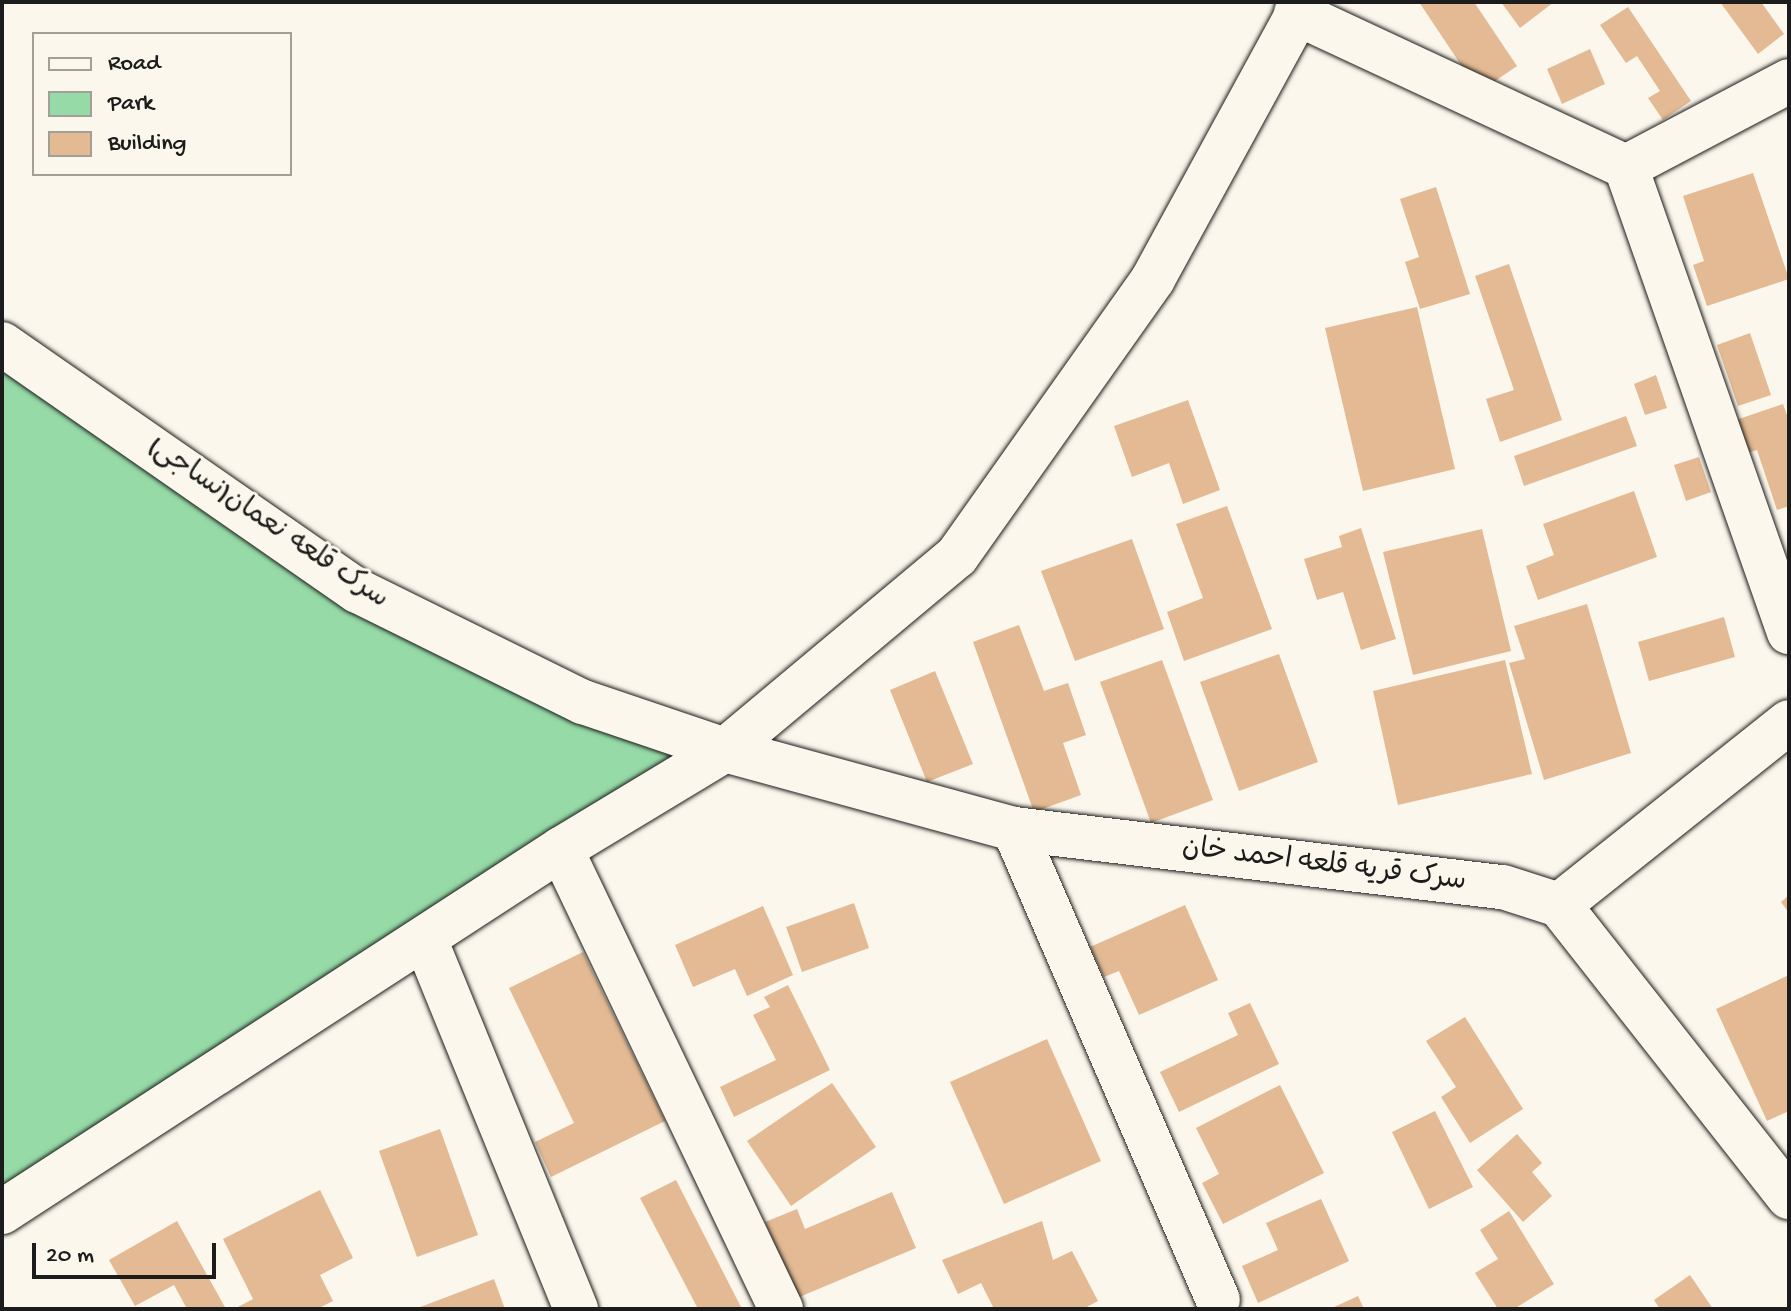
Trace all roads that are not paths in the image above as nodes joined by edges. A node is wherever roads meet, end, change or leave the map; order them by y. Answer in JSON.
{"nodes":[{"id":1,"x":1300,"y":7,"type":"edge"},
{"id":2,"x":1789,"y":81,"type":"edge"},
{"id":3,"x":1626,"y":167,"type":"junction"},
{"id":4,"x":2,"y":344,"type":"edge"},
{"id":5,"x":1789,"y":632,"type":"edge"},
{"id":6,"x":1789,"y":722,"type":"edge"},
{"id":7,"x":725,"y":750,"type":"junction"},
{"id":8,"x":1014,"y":829,"type":"junction"},
{"id":9,"x":561,"y":849,"type":"junction"},
{"id":10,"x":1559,"y":905,"type":"junction"},
{"id":11,"x":425,"y":939,"type":"junction"},
{"id":12,"x":1789,"y":1197,"type":"edge"},
{"id":13,"x":2,"y":1212,"type":"edge"},
{"id":14,"x":1218,"y":1300,"type":"dead end"},
{"id":15,"x":576,"y":1309,"type":"edge"},
{"id":16,"x":781,"y":1309,"type":"edge"}],
"edges":[{"from":1,"to":3,"type":"street"},
{"from":1,"to":7,"type":"street"},
{"from":2,"to":3,"type":"street"},
{"from":3,"to":5,"type":"street"},
{"from":4,"to":7,"type":"street","name":"سرک قلعه نعمان(نساجی)"},
{"from":6,"to":10,"type":"street"},
{"from":7,"to":8,"type":"street","name":"سرک قریه قلعه احمد خان"},
{"from":7,"to":9,"type":"street"},
{"from":8,"to":10,"type":"street","name":"سرک قریه قلعه احمد خان"},
{"from":8,"to":14,"type":"street"},
{"from":9,"to":11,"type":"street"},
{"from":9,"to":16,"type":"street"},
{"from":10,"to":12,"type":"street"},
{"from":11,"to":13,"type":"street"},
{"from":11,"to":15,"type":"street"}]}
